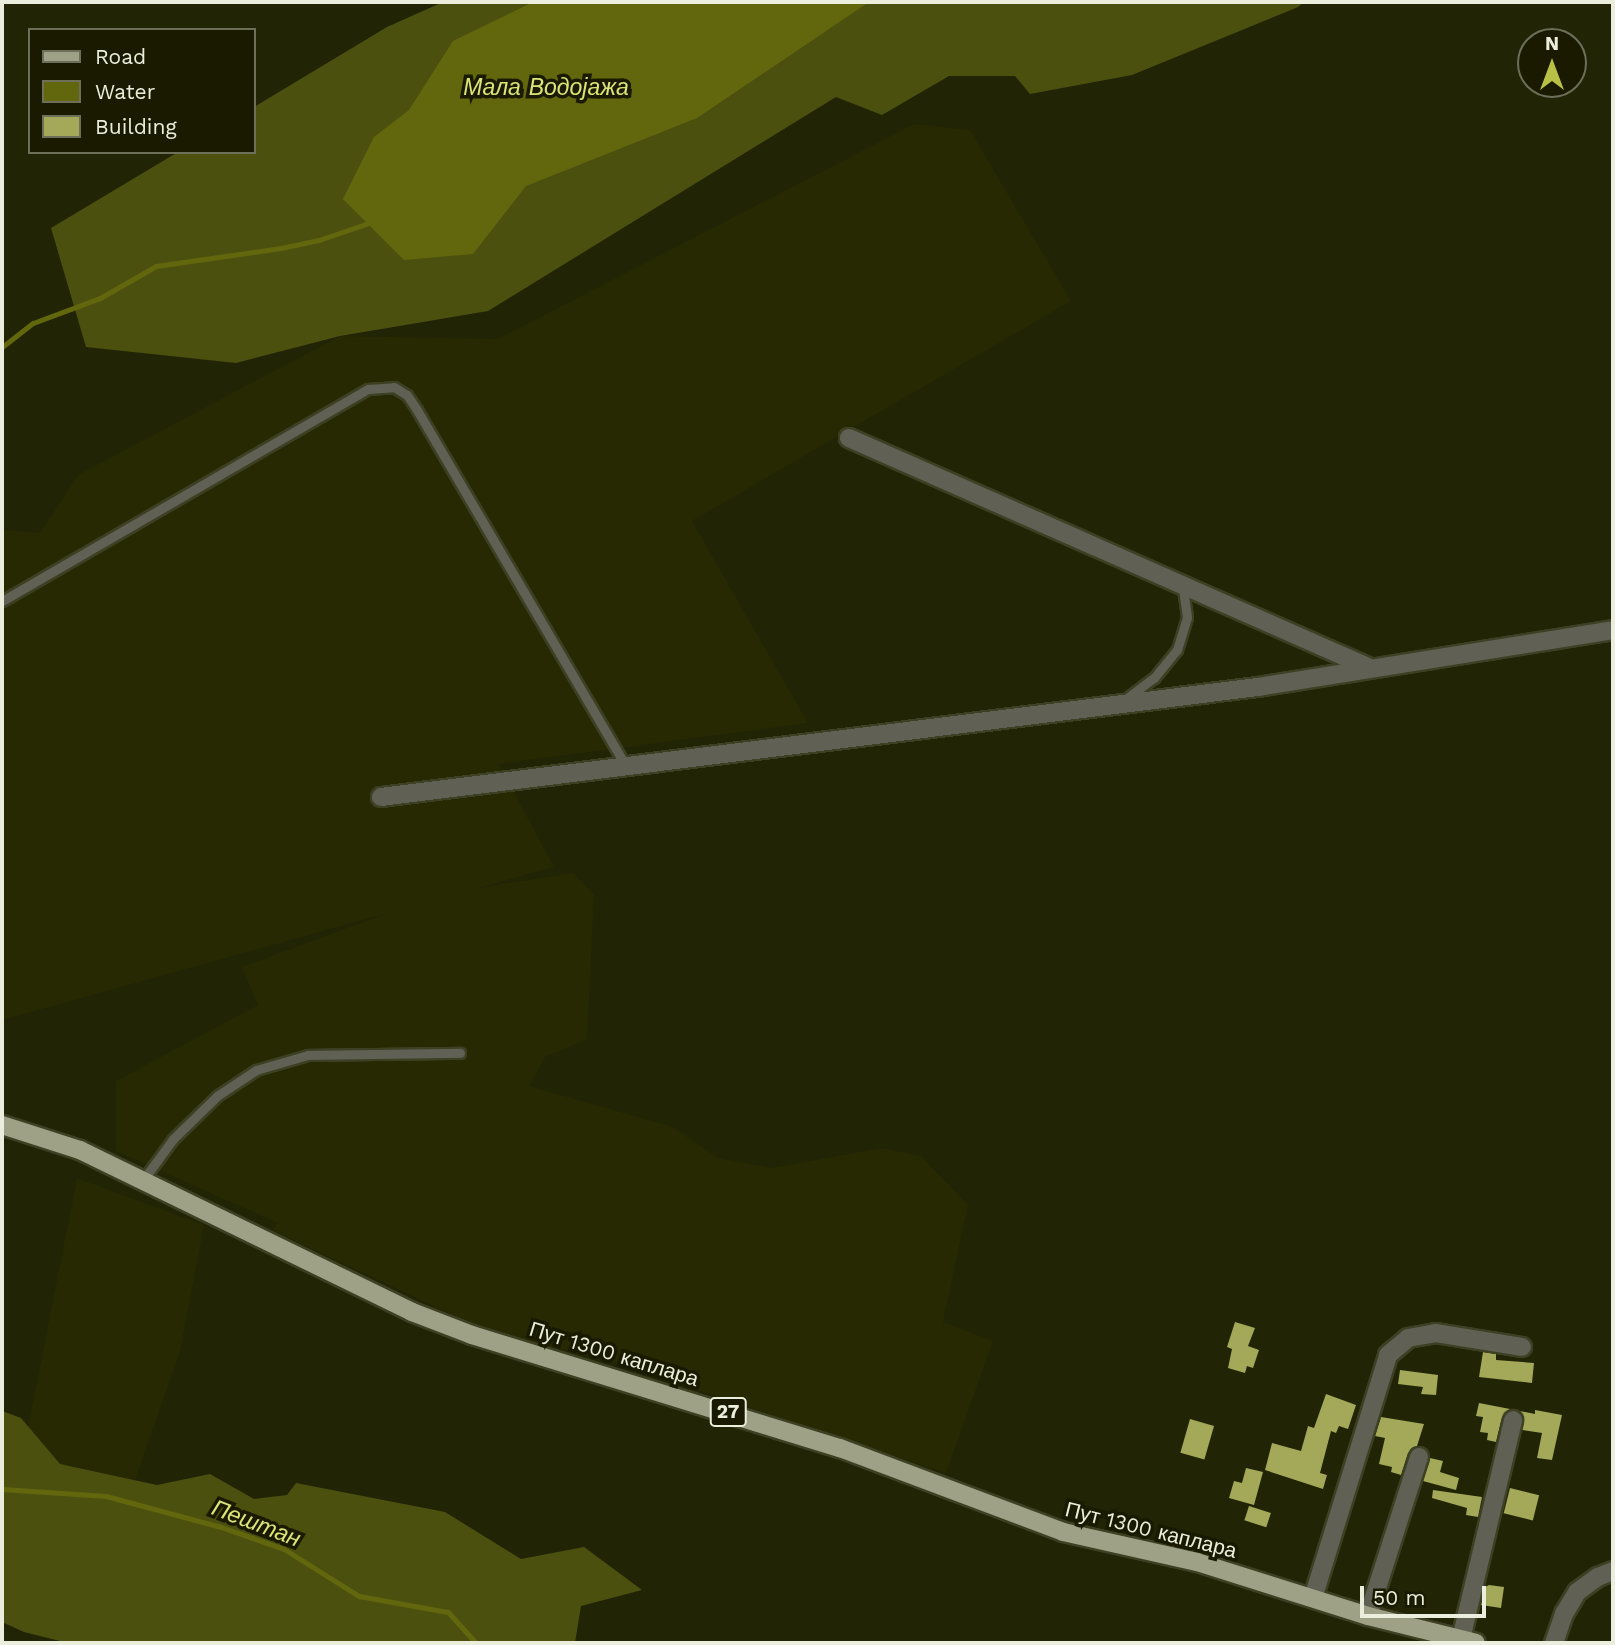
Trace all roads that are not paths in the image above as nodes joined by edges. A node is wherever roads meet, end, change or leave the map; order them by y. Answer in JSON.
{"nodes":[{"id":1,"x":849,"y":438,"type":"dead end"},
{"id":2,"x":1183,"y":585,"type":"junction"},
{"id":3,"x":2,"y":601,"type":"edge"},
{"id":4,"x":1613,"y":630,"type":"edge"},
{"id":5,"x":1369,"y":667,"type":"junction"},
{"id":6,"x":1117,"y":705,"type":"junction"},
{"id":7,"x":625,"y":765,"type":"junction"},
{"id":8,"x":381,"y":797,"type":"dead end"},
{"id":9,"x":460,"y":1053,"type":"dead end"},
{"id":10,"x":2,"y":1125,"type":"edge"},
{"id":11,"x":143,"y":1180,"type":"junction"},
{"id":12,"x":1522,"y":1347,"type":"dead end"},
{"id":13,"x":1513,"y":1420,"type":"dead end"},
{"id":14,"x":1419,"y":1457,"type":"dead end"},
{"id":15,"x":1613,"y":1571,"type":"edge"},
{"id":16,"x":1313,"y":1598,"type":"junction"},
{"id":17,"x":1368,"y":1616,"type":"junction"},
{"id":18,"x":1468,"y":1641,"type":"edge"},
{"id":19,"x":1554,"y":1643,"type":"edge"}],
"edges":[{"from":1,"to":2,"type":"street"},
{"from":2,"to":5,"type":"street"},
{"from":2,"to":6,"type":"lane"},
{"from":3,"to":7,"type":"lane"},
{"from":4,"to":5,"type":"street"},
{"from":5,"to":6,"type":"street"},
{"from":6,"to":7,"type":"street"},
{"from":7,"to":8,"type":"street"},
{"from":9,"to":11,"type":"lane"},
{"from":10,"to":11,"type":"main road","name":"Пут 1300 каплара","number":"27"},
{"from":11,"to":16,"type":"main road","name":"Пут 1300 каплара","number":"27"},
{"from":12,"to":16,"type":"street"},
{"from":13,"to":18,"type":"street"},
{"from":14,"to":17,"type":"street"},
{"from":15,"to":19,"type":"street"},
{"from":16,"to":17,"type":"main road","name":"Пут 1300 каплара","number":"27"},
{"from":17,"to":18,"type":"main road","name":"Пут 1300 каплара","number":"27"}]}
